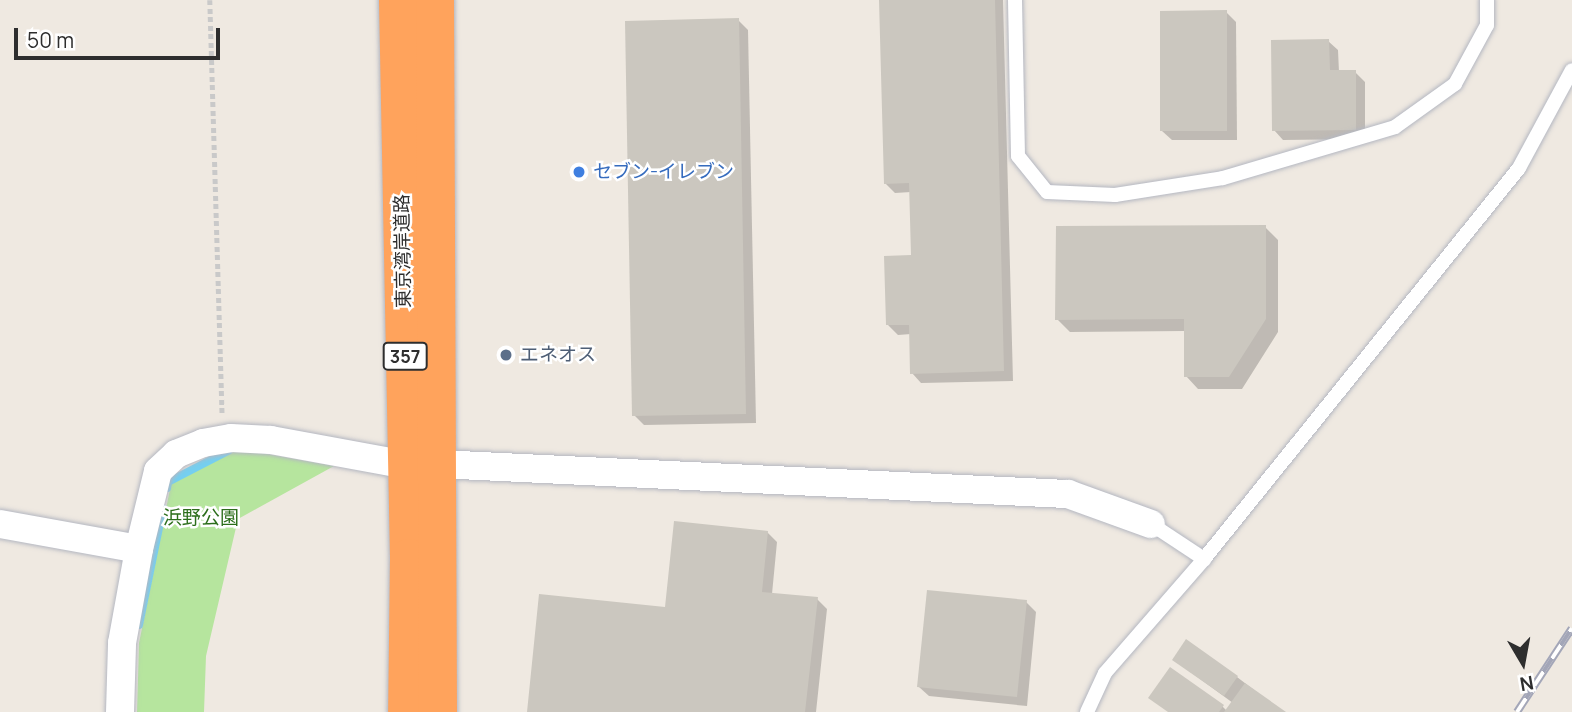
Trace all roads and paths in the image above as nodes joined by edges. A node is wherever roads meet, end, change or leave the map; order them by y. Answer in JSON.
{"nodes":[{"id":1,"x":210,"y":0,"type":"edge"},
{"id":2,"x":398,"y":0,"type":"edge"},
{"id":3,"x":435,"y":0,"type":"edge"},
{"id":4,"x":1015,"y":0,"type":"edge"},
{"id":5,"x":1487,"y":0,"type":"edge"},
{"id":6,"x":1572,"y":70,"type":"edge"},
{"id":7,"x":222,"y":438,"type":"junction"},
{"id":8,"x":423,"y":464,"type":"junction"},
{"id":9,"x":0,"y":524,"type":"edge"},
{"id":10,"x":1151,"y":524,"type":"joint"},
{"id":11,"x":139,"y":549,"type":"junction"},
{"id":12,"x":1204,"y":559,"type":"junction"},
{"id":13,"x":120,"y":712,"type":"edge"},
{"id":14,"x":407,"y":712,"type":"edge"},
{"id":15,"x":438,"y":712,"type":"edge"},
{"id":16,"x":1087,"y":712,"type":"edge"}],
"edges":[{"from":1,"to":7,"type":"path"},
{"from":2,"to":8,"type":"highway","name":"東京湾岸道路","number":"357"},
{"from":3,"to":8,"type":"highway","name":"東京湾岸道路","number":"357"},
{"from":4,"to":5,"type":"lane"},
{"from":6,"to":12,"type":"lane"},
{"from":7,"to":8,"type":"street"},
{"from":7,"to":11,"type":"street"},
{"from":8,"to":10,"type":"street"},
{"from":8,"to":14,"type":"highway","name":"東京湾岸道路","number":"357"},
{"from":8,"to":15,"type":"highway","name":"東京湾岸道路","number":"357"},
{"from":9,"to":11,"type":"street"},
{"from":10,"to":12,"type":"lane"},
{"from":11,"to":13,"type":"street"},
{"from":12,"to":16,"type":"lane"}]}
